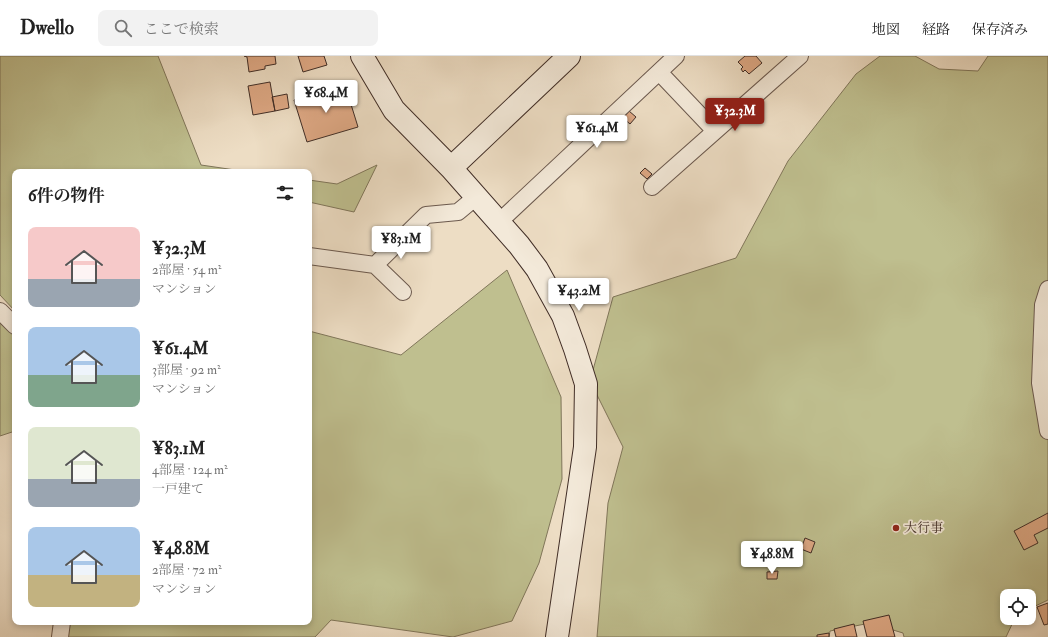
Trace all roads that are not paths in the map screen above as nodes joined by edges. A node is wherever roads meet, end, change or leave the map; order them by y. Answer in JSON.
{"nodes":[{"id":1,"x":362,"y":56,"type":"edge"},
{"id":2,"x":569,"y":56,"type":"edge"},
{"id":3,"x":676,"y":56,"type":"edge"},
{"id":4,"x":800,"y":56,"type":"edge"},
{"id":5,"x":659,"y":72,"type":"junction"},
{"id":6,"x":716,"y":131,"type":"junction"},
{"id":7,"x":451,"y":168,"type":"junction"},
{"id":8,"x":652,"y":187,"type":"dead end"},
{"id":9,"x":476,"y":197,"type":"junction"},
{"id":10,"x":499,"y":222,"type":"junction"},
{"id":11,"x":312,"y":256,"type":"edge"},
{"id":12,"x":375,"y":266,"type":"junction"},
{"id":13,"x":1048,"y":289,"type":"edge"},
{"id":14,"x":403,"y":292,"type":"dead end"},
{"id":15,"x":0,"y":311,"type":"edge"},
{"id":16,"x":12,"y":323,"type":"edge"},
{"id":17,"x":1048,"y":431,"type":"edge"},
{"id":18,"x":62,"y":625,"type":"edge"},
{"id":19,"x":60,"y":637,"type":"edge"},
{"id":20,"x":557,"y":637,"type":"edge"}],
"edges":[{"from":1,"to":7,"type":"street"},
{"from":2,"to":7,"type":"street"},
{"from":3,"to":5,"type":"street"},
{"from":4,"to":6,"type":"street"},
{"from":5,"to":6,"type":"street"},
{"from":5,"to":10,"type":"street"},
{"from":6,"to":8,"type":"street"},
{"from":7,"to":9,"type":"street"},
{"from":9,"to":10,"type":"street"},
{"from":9,"to":12,"type":"street"},
{"from":10,"to":20,"type":"street"},
{"from":11,"to":12,"type":"street"},
{"from":12,"to":14,"type":"street"},
{"from":13,"to":17,"type":"street"},
{"from":15,"to":16,"type":"street"},
{"from":18,"to":19,"type":"street"}]}
